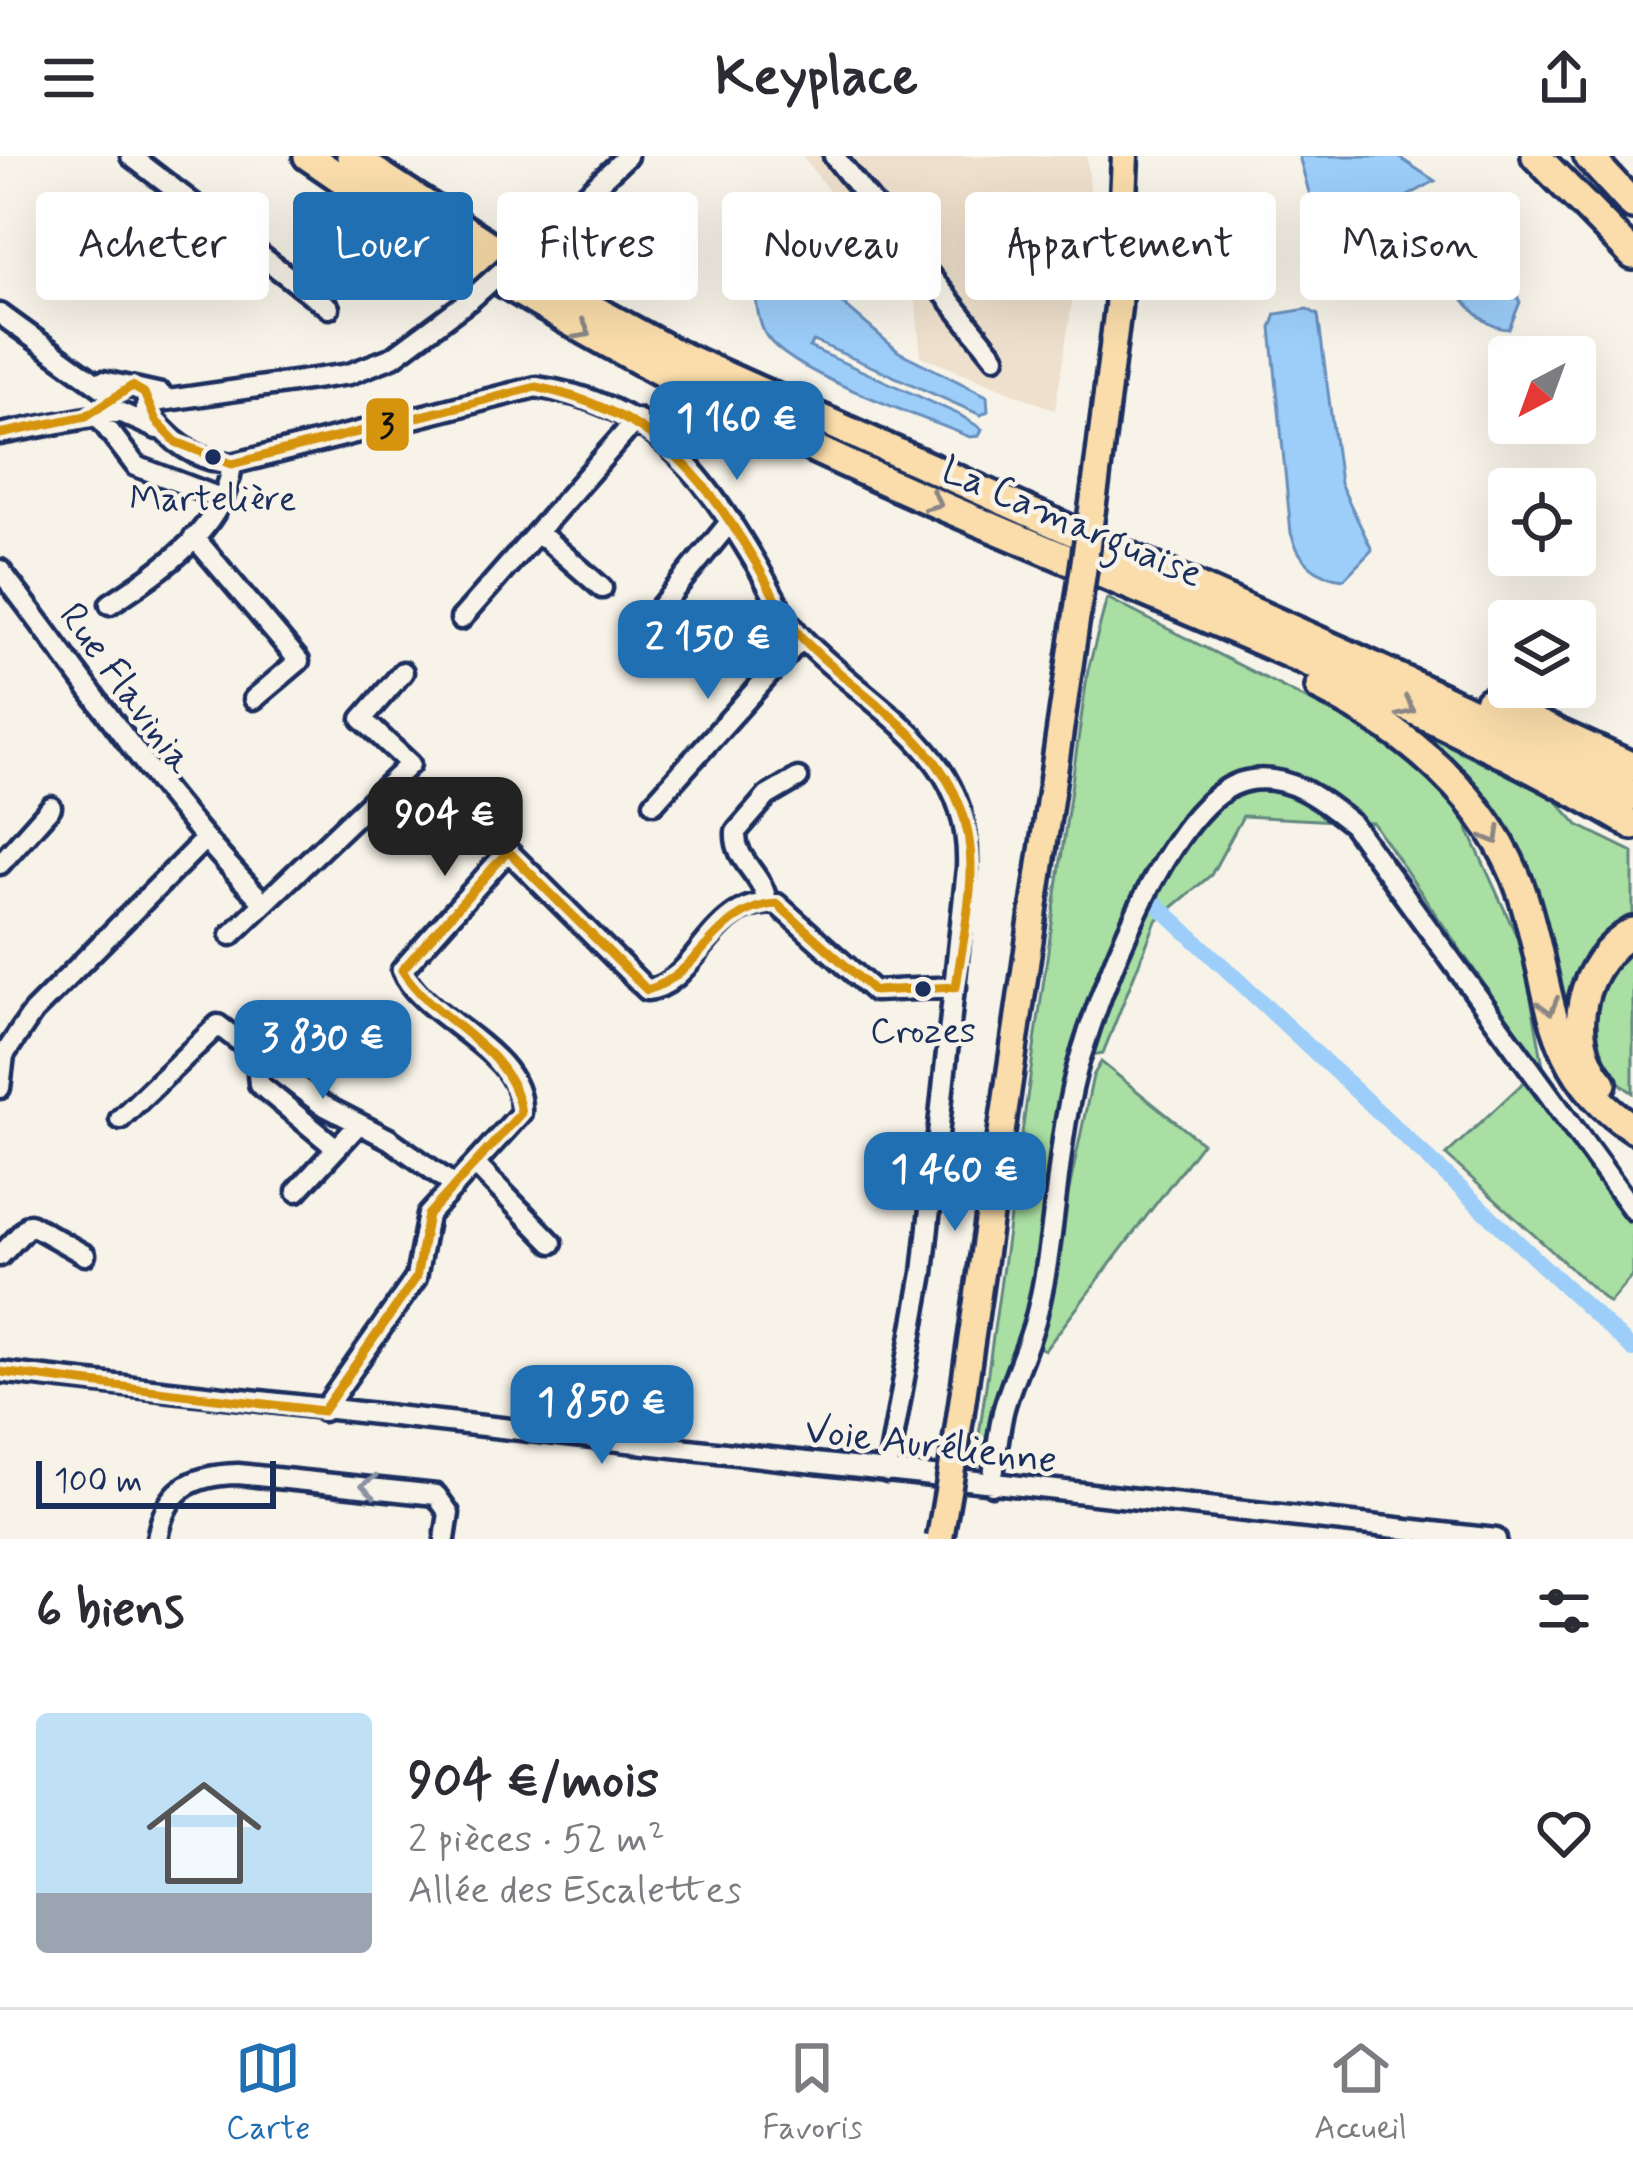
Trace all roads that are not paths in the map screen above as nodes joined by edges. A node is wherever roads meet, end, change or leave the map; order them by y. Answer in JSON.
{"nodes":[{"id":1,"x":131,"y":156,"type":"edge"},
{"id":2,"x":308,"y":156,"type":"edge"},
{"id":3,"x":351,"y":156,"type":"edge"},
{"id":4,"x":627,"y":156,"type":"edge"},
{"id":5,"x":834,"y":156,"type":"edge"},
{"id":6,"x":1125,"y":156,"type":"edge"},
{"id":7,"x":1536,"y":156,"type":"edge"},
{"id":8,"x":1588,"y":156,"type":"edge"},
{"id":9,"x":1633,"y":205,"type":"edge"},
{"id":10,"x":1633,"y":254,"type":"edge"},
{"id":11,"x":329,"y":308,"type":"dead end"},
{"id":12,"x":0,"y":314,"type":"edge"},
{"id":13,"x":995,"y":357,"type":"dead end"},
{"id":14,"x":130,"y":402,"type":"junction"},
{"id":15,"x":92,"y":415,"type":"junction"},
{"id":16,"x":637,"y":419,"type":"junction"},
{"id":17,"x":0,"y":434,"type":"edge"},
{"id":18,"x":232,"y":464,"type":"junction"},
{"id":19,"x":223,"y":499,"type":"junction"},
{"id":20,"x":731,"y":521,"type":"junction"},
{"id":21,"x":539,"y":533,"type":"junction"},
{"id":22,"x":194,"y":537,"type":"junction"},
{"id":23,"x":0,"y":570,"type":"edge"},
{"id":24,"x":1125,"y":584,"type":"junction"},
{"id":25,"x":1190,"y":584,"type":"junction"},
{"id":26,"x":602,"y":587,"type":"dead end"},
{"id":27,"x":110,"y":604,"type":"dead end"},
{"id":28,"x":461,"y":620,"type":"dead end"},
{"id":29,"x":802,"y":638,"type":"junction"},
{"id":30,"x":634,"y":639,"type":"dead end"},
{"id":31,"x":404,"y":672,"type":"dead end"},
{"id":32,"x":254,"y":699,"type":"dead end"},
{"id":33,"x":1633,"y":767,"type":"edge"},
{"id":34,"x":798,"y":778,"type":"dead end"},
{"id":35,"x":1633,"y":796,"type":"edge"},
{"id":36,"x":654,"y":803,"type":"dead end"},
{"id":37,"x":51,"y":807,"type":"dead end"},
{"id":38,"x":1633,"y":824,"type":"edge"},
{"id":39,"x":203,"y":841,"type":"junction"},
{"id":40,"x":0,"y":864,"type":"edge"},
{"id":41,"x":264,"y":903,"type":"junction"},
{"id":42,"x":767,"y":903,"type":"junction"},
{"id":43,"x":1633,"y":932,"type":"edge"},
{"id":44,"x":231,"y":934,"type":"dead end"},
{"id":45,"x":956,"y":987,"type":"junction"},
{"id":46,"x":2,"y":1059,"type":"edge"},
{"id":47,"x":267,"y":1065,"type":"junction"},
{"id":48,"x":0,"y":1088,"type":"edge"},
{"id":49,"x":1633,"y":1109,"type":"edge"},
{"id":50,"x":120,"y":1119,"type":"dead end"},
{"id":51,"x":359,"y":1124,"type":"junction"},
{"id":52,"x":1633,"y":1128,"type":"edge"},
{"id":53,"x":336,"y":1148,"type":"junction"},
{"id":54,"x":475,"y":1164,"type":"junction"},
{"id":55,"x":455,"y":1186,"type":"junction"},
{"id":56,"x":297,"y":1191,"type":"dead end"},
{"id":57,"x":1633,"y":1210,"type":"edge"},
{"id":58,"x":552,"y":1243,"type":"dead end"},
{"id":59,"x":0,"y":1256,"type":"edge"},
{"id":60,"x":85,"y":1256,"type":"dead end"},
{"id":61,"x":0,"y":1372,"type":"edge"},
{"id":62,"x":323,"y":1411,"type":"junction"},
{"id":63,"x":886,"y":1472,"type":"junction"},
{"id":64,"x":992,"y":1485,"type":"junction"},
{"id":65,"x":157,"y":1539,"type":"edge"},
{"id":66,"x":445,"y":1539,"type":"edge"},
{"id":67,"x":940,"y":1539,"type":"edge"},
{"id":68,"x":1496,"y":1539,"type":"edge"}],
"edges":[{"from":1,"to":11,"type":"street"},
{"from":2,"to":24,"type":"highway","name":"La Camarguaise","one_way":true},
{"from":3,"to":25,"type":"highway","name":"La Camarguaise"},
{"from":4,"to":14,"type":"street","bridge":true},
{"from":5,"to":13,"type":"street"},
{"from":6,"to":67,"type":"main road","bridge":true},
{"from":7,"to":10,"type":"highway"},
{"from":8,"to":9,"type":"highway"},
{"from":12,"to":14,"type":"street"},
{"from":14,"to":15,"type":"street"},
{"from":14,"to":18,"type":"street"},
{"from":15,"to":17,"type":"street"},
{"from":15,"to":19,"type":"street"},
{"from":16,"to":18,"type":"street"},
{"from":16,"to":20,"type":"street"},
{"from":16,"to":21,"type":"street"},
{"from":18,"to":19,"type":"street"},
{"from":19,"to":22,"type":"street"},
{"from":20,"to":29,"type":"street"},
{"from":20,"to":30,"type":"street"},
{"from":21,"to":26,"type":"street"},
{"from":21,"to":28,"type":"street"},
{"from":22,"to":27,"type":"street"},
{"from":22,"to":32,"type":"street"},
{"from":23,"to":39,"type":"street","name":"Rue Flavinia"},
{"from":24,"to":38,"type":"highway","name":"La Camarguaise","one_way":true},
{"from":24,"to":52,"type":"highway","one_way":true},
{"from":25,"to":33,"type":"highway"},
{"from":25,"to":35,"type":"highway","name":"La Camarguaise"},
{"from":29,"to":36,"type":"street"},
{"from":29,"to":45,"type":"street"},
{"from":31,"to":41,"type":"street"},
{"from":34,"to":42,"type":"street"},
{"from":37,"to":40,"type":"street"},
{"from":39,"to":41,"type":"street","name":"Rue Flavinia"},
{"from":39,"to":46,"type":"street"},
{"from":41,"to":44,"type":"street"},
{"from":42,"to":45,"type":"street"},
{"from":42,"to":54,"type":"street"},
{"from":43,"to":49,"type":"highway"},
{"from":45,"to":63,"type":"street"},
{"from":46,"to":48,"type":"street"},
{"from":47,"to":50,"type":"street"},
{"from":47,"to":51,"type":"street"},
{"from":47,"to":53,"type":"street"},
{"from":51,"to":53,"type":"street"},
{"from":51,"to":55,"type":"street"},
{"from":53,"to":56,"type":"street"},
{"from":54,"to":55,"type":"street"},
{"from":54,"to":58,"type":"street"},
{"from":55,"to":62,"type":"street"},
{"from":57,"to":64,"type":"street"},
{"from":59,"to":60,"type":"street"},
{"from":61,"to":62,"type":"street","name":"Voie Aurélienne"},
{"from":62,"to":63,"type":"street","name":"Voie Aurélienne"},
{"from":63,"to":64,"type":"street","name":"Voie Aurélienne"},
{"from":64,"to":68,"type":"street","name":"Voie Aurélienne"},
{"from":66,"to":65,"type":"street","one_way":true}]}
